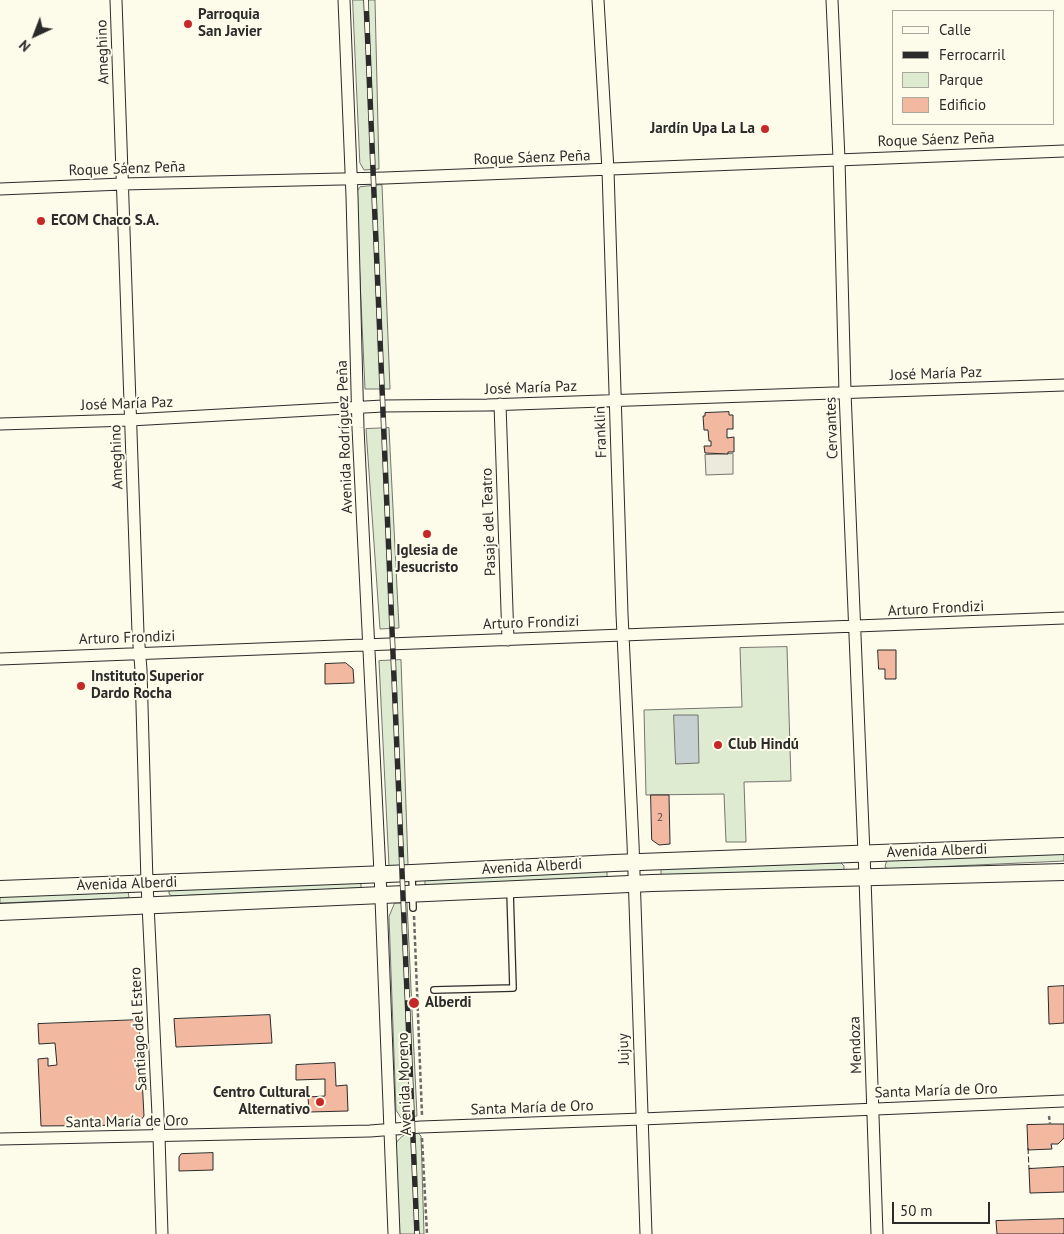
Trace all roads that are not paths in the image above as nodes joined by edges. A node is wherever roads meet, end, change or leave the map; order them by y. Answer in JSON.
{"nodes":[{"id":1,"x":116,"y":0,"type":"edge"},
{"id":2,"x":344,"y":0,"type":"edge"},
{"id":3,"x":598,"y":0,"type":"edge"},
{"id":4,"x":832,"y":0,"type":"edge"},
{"id":5,"x":1064,"y":151,"type":"edge"},
{"id":6,"x":840,"y":159,"type":"junction"},
{"id":7,"x":608,"y":170,"type":"junction"},
{"id":8,"x":351,"y":179,"type":"junction"},
{"id":9,"x":122,"y":184,"type":"junction"},
{"id":10,"x":0,"y":189,"type":"edge"},
{"id":11,"x":1064,"y":385,"type":"edge"},
{"id":12,"x":845,"y":392,"type":"junction"},
{"id":13,"x":615,"y":400,"type":"junction"},
{"id":14,"x":500,"y":404,"type":"junction"},
{"id":15,"x":358,"y":408,"type":"junction"},
{"id":16,"x":130,"y":420,"type":"junction"},
{"id":17,"x":0,"y":424,"type":"edge"},
{"id":18,"x":1064,"y":618,"type":"edge"},
{"id":19,"x":854,"y":628,"type":"junction"},
{"id":20,"x":623,"y":635,"type":"junction"},
{"id":21,"x":508,"y":640,"type":"junction"},
{"id":22,"x":369,"y":645,"type":"junction"},
{"id":23,"x":139,"y":652,"type":"junction"},
{"id":24,"x":0,"y":658,"type":"edge"},
{"id":25,"x":1064,"y":846,"type":"edge"},
{"id":26,"x":864,"y":854,"type":"junction"},
{"id":27,"x":633,"y":863,"type":"junction"},
{"id":28,"x":1064,"y":872,"type":"edge"},
{"id":29,"x":412,"y":873,"type":"junction"},
{"id":30,"x":380,"y":874,"type":"junction"},
{"id":31,"x":865,"y":878,"type":"junction"},
{"id":32,"x":147,"y":883,"type":"junction"},
{"id":33,"x":634,"y":883,"type":"junction"},
{"id":34,"x":0,"y":889,"type":"edge"},
{"id":35,"x":510,"y":889,"type":"junction"},
{"id":36,"x":381,"y":894,"type":"junction"},
{"id":37,"x":413,"y":901,"type":"junction"},
{"id":38,"x":148,"y":906,"type":"junction"},
{"id":39,"x":0,"y":912,"type":"edge"},
{"id":40,"x":434,"y":990,"type":"dead end"},
{"id":41,"x":1064,"y":1101,"type":"edge"},
{"id":42,"x":873,"y":1108,"type":"junction"},
{"id":43,"x":642,"y":1119,"type":"junction"},
{"id":44,"x":390,"y":1130,"type":"junction"},
{"id":45,"x":159,"y":1136,"type":"junction"},
{"id":46,"x":0,"y":1139,"type":"edge"},
{"id":47,"x":162,"y":1234,"type":"edge"},
{"id":48,"x":394,"y":1234,"type":"edge"},
{"id":49,"x":646,"y":1234,"type":"edge"},
{"id":50,"x":878,"y":1234,"type":"edge"}],
"edges":[{"from":1,"to":9,"type":"street","name":"Ameghino"},
{"from":2,"to":8,"type":"street","name":"Avenida Rodríguez Peña"},
{"from":3,"to":7,"type":"street","name":"Franklin"},
{"from":4,"to":6,"type":"street","name":"Cervantes"},
{"from":5,"to":6,"type":"street","name":"Roque Sáenz Peña"},
{"from":6,"to":7,"type":"street","name":"Roque Sáenz Peña"},
{"from":6,"to":12,"type":"street","name":"Cervantes"},
{"from":7,"to":8,"type":"street","name":"Roque Sáenz Peña"},
{"from":7,"to":13,"type":"street","name":"Franklin"},
{"from":8,"to":9,"type":"street","name":"Roque Sáenz Peña"},
{"from":8,"to":15,"type":"street","name":"Avenida Rodríguez Peña"},
{"from":9,"to":10,"type":"street","name":"Roque Sáenz Peña"},
{"from":9,"to":16,"type":"street","name":"Ameghino"},
{"from":11,"to":12,"type":"street","name":"José María Paz"},
{"from":12,"to":13,"type":"street","name":"José María Paz"},
{"from":12,"to":19,"type":"street","name":"Cervantes"},
{"from":13,"to":14,"type":"street","name":"José María Paz"},
{"from":13,"to":20,"type":"street","name":"Franklin"},
{"from":14,"to":15,"type":"street","name":"José María Paz"},
{"from":14,"to":21,"type":"street","name":"Pasaje del Teatro"},
{"from":15,"to":16,"type":"street","name":"José María Paz"},
{"from":15,"to":22,"type":"street","name":"Avenida Rodríguez Peña"},
{"from":16,"to":17,"type":"street","name":"José María Paz"},
{"from":16,"to":23,"type":"street","name":"Ameghino"},
{"from":18,"to":19,"type":"street","name":"Arturo Frondizi"},
{"from":19,"to":20,"type":"street","name":"Arturo Frondizi"},
{"from":19,"to":26,"type":"street","name":"Cervantes"},
{"from":20,"to":21,"type":"street","name":"Arturo Frondizi"},
{"from":20,"to":27,"type":"street","name":"Franklin"},
{"from":21,"to":22,"type":"street","name":"Arturo Frondizi"},
{"from":22,"to":23,"type":"street","name":"Arturo Frondizi"},
{"from":22,"to":30,"type":"street","name":"Avenida Rodríguez Peña"},
{"from":23,"to":24,"type":"street","name":"Arturo Frondizi"},
{"from":23,"to":32,"type":"street","name":"Ameghino"},
{"from":25,"to":26,"type":"main road","name":"Avenida Alberdi"},
{"from":26,"to":27,"type":"main road","name":"Avenida Alberdi"},
{"from":26,"to":31,"type":"street","name":"Mendoza"},
{"from":27,"to":29,"type":"main road","name":"Avenida Alberdi"},
{"from":27,"to":33,"type":"street","name":"Jujuy"},
{"from":28,"to":31,"type":"main road","name":"Avenida Alberdi"},
{"from":29,"to":30,"type":"main road","name":"Avenida Alberdi"},
{"from":29,"to":37,"type":"lane"},
{"from":30,"to":32,"type":"main road","name":"Avenida Alberdi"},
{"from":30,"to":36,"type":"street","name":"Avenida Moreno"},
{"from":31,"to":33,"type":"main road","name":"Avenida Alberdi"},
{"from":31,"to":42,"type":"street","name":"Mendoza"},
{"from":32,"to":34,"type":"main road","name":"Avenida Alberdi"},
{"from":32,"to":38,"type":"street","name":"Santiago del Estero"},
{"from":33,"to":35,"type":"main road","name":"Avenida Alberdi"},
{"from":33,"to":43,"type":"street","name":"Jujuy"},
{"from":35,"to":37,"type":"main road","name":"Avenida Alberdi"},
{"from":35,"to":40,"type":"lane"},
{"from":36,"to":37,"type":"main road","name":"Avenida Alberdi"},
{"from":36,"to":38,"type":"main road","name":"Avenida Alberdi"},
{"from":36,"to":44,"type":"street","name":"Avenida Moreno"},
{"from":38,"to":39,"type":"main road","name":"Avenida Alberdi"},
{"from":38,"to":45,"type":"street","name":"Santiago del Estero"},
{"from":41,"to":42,"type":"street","name":"Santa María de Oro"},
{"from":42,"to":43,"type":"street","name":"Santa María de Oro"},
{"from":42,"to":50,"type":"street","name":"Mendoza"},
{"from":43,"to":44,"type":"street","name":"Santa María de Oro"},
{"from":43,"to":49,"type":"street","name":"Jujuy"},
{"from":44,"to":45,"type":"street","name":"Santa María de Oro"},
{"from":44,"to":48,"type":"street","name":"Avenida Moreno"},
{"from":45,"to":46,"type":"street","name":"Santa María de Oro"},
{"from":45,"to":47,"type":"street","name":"Santiago del Estero"}]}
